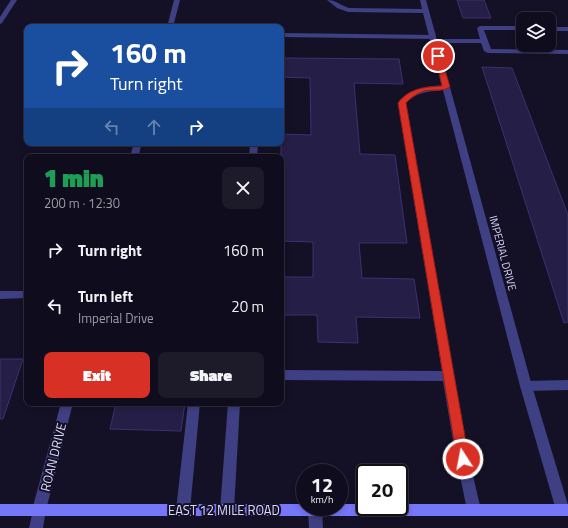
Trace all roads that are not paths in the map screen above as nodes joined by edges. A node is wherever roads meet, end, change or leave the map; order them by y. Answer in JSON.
{"nodes":[{"id":1,"x":14,"y":0,"type":"edge"},
{"id":2,"x":177,"y":0,"type":"edge"},
{"id":3,"x":330,"y":0,"type":"edge"},
{"id":4,"x":423,"y":0,"type":"edge"},
{"id":5,"x":426,"y":11,"type":"junction"},
{"id":6,"x":0,"y":22,"type":"edge"},
{"id":7,"x":171,"y":24,"type":"edge"},
{"id":8,"x":516,"y":28,"type":"edge"},
{"id":9,"x":556,"y":28,"type":"edge"},
{"id":10,"x":568,"y":29,"type":"edge"},
{"id":11,"x":284,"y":35,"type":"edge"},
{"id":12,"x":433,"y":39,"type":"junction"},
{"id":13,"x":484,"y":41,"type":"junction"},
{"id":14,"x":568,"y":52,"type":"edge"},
{"id":15,"x":446,"y":87,"type":"junction"},
{"id":16,"x":0,"y":295,"type":"edge"},
{"id":17,"x":24,"y":295,"type":"edge"},
{"id":18,"x":284,"y":375,"type":"edge"},
{"id":19,"x":448,"y":376,"type":"junction"},
{"id":20,"x":526,"y":386,"type":"junction"},
{"id":21,"x":568,"y":386,"type":"edge"},
{"id":22,"x":66,"y":406,"type":"edge"},
{"id":23,"x":194,"y":406,"type":"edge"},
{"id":24,"x":234,"y":406,"type":"edge"},
{"id":25,"x":0,"y":510,"type":"edge"},
{"id":26,"x":39,"y":510,"type":"junction"},
{"id":27,"x":183,"y":510,"type":"junction"},
{"id":28,"x":227,"y":510,"type":"junction"},
{"id":29,"x":474,"y":510,"type":"junction"},
{"id":30,"x":566,"y":510,"type":"edge"},
{"id":31,"x":296,"y":511,"type":"edge"},
{"id":32,"x":348,"y":511,"type":"edge"},
{"id":33,"x":315,"y":516,"type":"edge"},
{"id":34,"x":36,"y":528,"type":"edge"},
{"id":35,"x":316,"y":528,"type":"edge"}],
"edges":[{"from":1,"to":6,"type":"street"},
{"from":2,"to":7,"type":"street"},
{"from":3,"to":5,"type":"street"},
{"from":4,"to":5,"type":"street","name":"IMPERIAL DRIVE"},
{"from":5,"to":12,"type":"street","name":"IMPERIAL DRIVE"},
{"from":8,"to":13,"type":"street"},
{"from":9,"to":10,"type":"street"},
{"from":11,"to":12,"type":"street"},
{"from":12,"to":13,"type":"street"},
{"from":12,"to":15,"type":"street","name":"IMPERIAL DRIVE"},
{"from":13,"to":14,"type":"street"},
{"from":15,"to":19,"type":"street"},
{"from":15,"to":20,"type":"street","name":"IMPERIAL DRIVE"},
{"from":16,"to":17,"type":"street"},
{"from":18,"to":19,"type":"street"},
{"from":19,"to":29,"type":"street"},
{"from":20,"to":21,"type":"street"},
{"from":20,"to":30,"type":"street","name":"IMPERIAL DRIVE"},
{"from":22,"to":26,"type":"street","name":"ROAN DRIVE"},
{"from":23,"to":27,"type":"street"},
{"from":24,"to":28,"type":"street"},
{"from":25,"to":26,"type":"main road","name":"EAST 12 MILE ROAD"},
{"from":26,"to":27,"type":"main road","name":"EAST 12 MILE ROAD"},
{"from":26,"to":34,"type":"street","name":"ROAN DRIVE"},
{"from":27,"to":28,"type":"main road","name":"EAST 12 MILE ROAD"},
{"from":28,"to":31,"type":"main road","name":"EAST 12 MILE ROAD"},
{"from":29,"to":30,"type":"main road","name":"EAST 12 MILE ROAD"},
{"from":29,"to":32,"type":"main road","name":"EAST 12 MILE ROAD"},
{"from":33,"to":35,"type":"street"}]}
